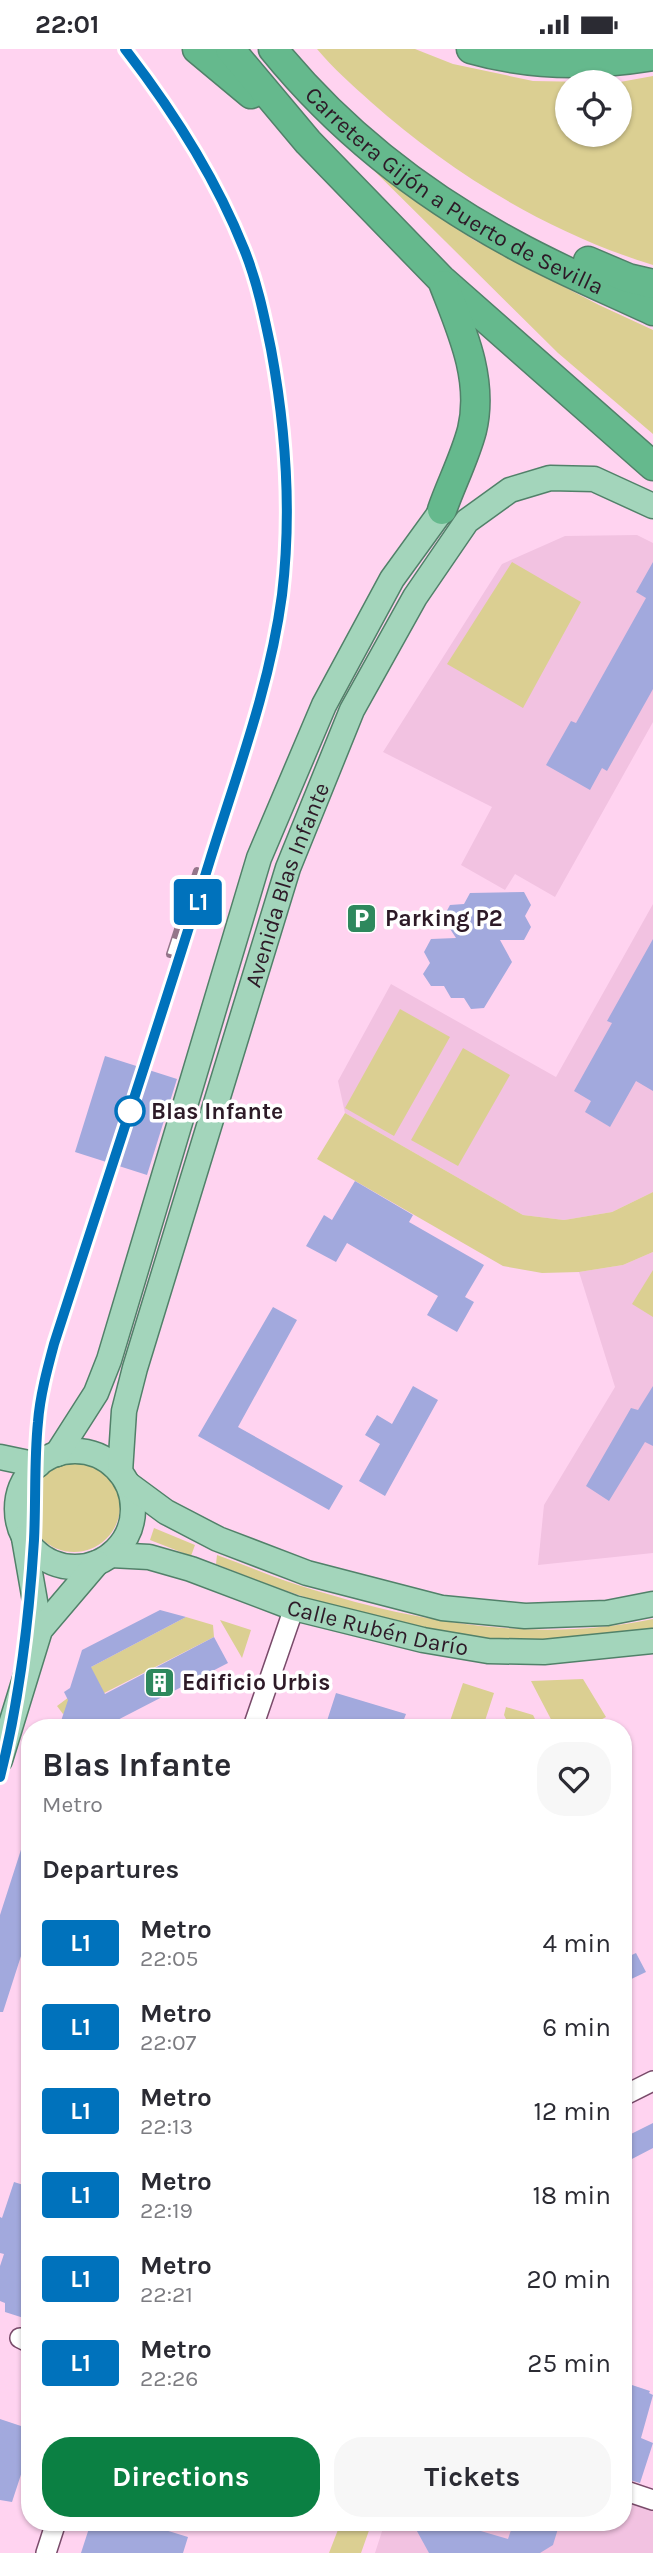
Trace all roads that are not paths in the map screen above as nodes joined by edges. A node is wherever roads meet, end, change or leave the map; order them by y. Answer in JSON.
{"nodes":[{"id":1,"x":197,"y":49,"type":"edge"},
{"id":2,"x":230,"y":49,"type":"edge"},
{"id":3,"x":273,"y":49,"type":"edge"},
{"id":4,"x":293,"y":49,"type":"edge"},
{"id":5,"x":471,"y":49,"type":"edge"},
{"id":6,"x":653,"y":56,"type":"edge"},
{"id":7,"x":308,"y":142,"type":"junction"},
{"id":8,"x":441,"y":279,"type":"junction"},
{"id":9,"x":653,"y":284,"type":"edge"},
{"id":10,"x":653,"y":311,"type":"edge"},
{"id":11,"x":653,"y":466,"type":"edge"},
{"id":12,"x":653,"y":506,"type":"edge"},
{"id":13,"x":442,"y":510,"type":"joint"},
{"id":14,"x":0,"y":1457,"type":"edge"},
{"id":15,"x":47,"y":1459,"type":"junction"},
{"id":16,"x":124,"y":1478,"type":"junction"},
{"id":17,"x":14,"y":1525,"type":"edge"},
{"id":18,"x":104,"y":1559,"type":"junction"},
{"id":19,"x":653,"y":1604,"type":"edge"},
{"id":20,"x":294,"y":1608,"type":"junction"},
{"id":21,"x":40,"y":1630,"type":"junction"},
{"id":22,"x":653,"y":1641,"type":"edge"},
{"id":23,"x":256,"y":1719,"type":"edge"},
{"id":24,"x":0,"y":1760,"type":"edge"},
{"id":25,"x":653,"y":2081,"type":"edge"},
{"id":26,"x":632,"y":2092,"type":"edge"},
{"id":27,"x":632,"y":2493,"type":"edge"},
{"id":28,"x":653,"y":2500,"type":"edge"},
{"id":29,"x":53,"y":2531,"type":"edge"},
{"id":30,"x":46,"y":2553,"type":"edge"}],
"edges":[{"from":1,"to":7,"type":"highway"},
{"from":2,"to":7,"type":"highway"},
{"from":3,"to":10,"type":"highway","name":"Carretera Gijón a Puerto de Sevilla"},
{"from":4,"to":9,"type":"highway"},
{"from":5,"to":6,"type":"highway"},
{"from":7,"to":8,"type":"highway"},
{"from":8,"to":11,"type":"highway"},
{"from":8,"to":13,"type":"highway"},
{"from":12,"to":16,"type":"main road","name":"Avenida Blas Infante"},
{"from":13,"to":15,"type":"main road","name":"Avenida Blas Infante"},
{"from":14,"to":15,"type":"main road"},
{"from":15,"to":16,"type":"main road"},
{"from":15,"to":17,"type":"main road"},
{"from":16,"to":18,"type":"main road"},
{"from":16,"to":19,"type":"main road","name":"Calle Rubén Darío"},
{"from":17,"to":18,"type":"main road"},
{"from":17,"to":21,"type":"main road"},
{"from":18,"to":20,"type":"main road","name":"Calle Rubén Darío"},
{"from":18,"to":21,"type":"main road"},
{"from":20,"to":22,"type":"main road","name":"Calle Rubén Darío"},
{"from":20,"to":23,"type":"street"},
{"from":21,"to":24,"type":"main road"},
{"from":25,"to":26,"type":"street"},
{"from":27,"to":28,"type":"street"},
{"from":29,"to":30,"type":"street"}]}
